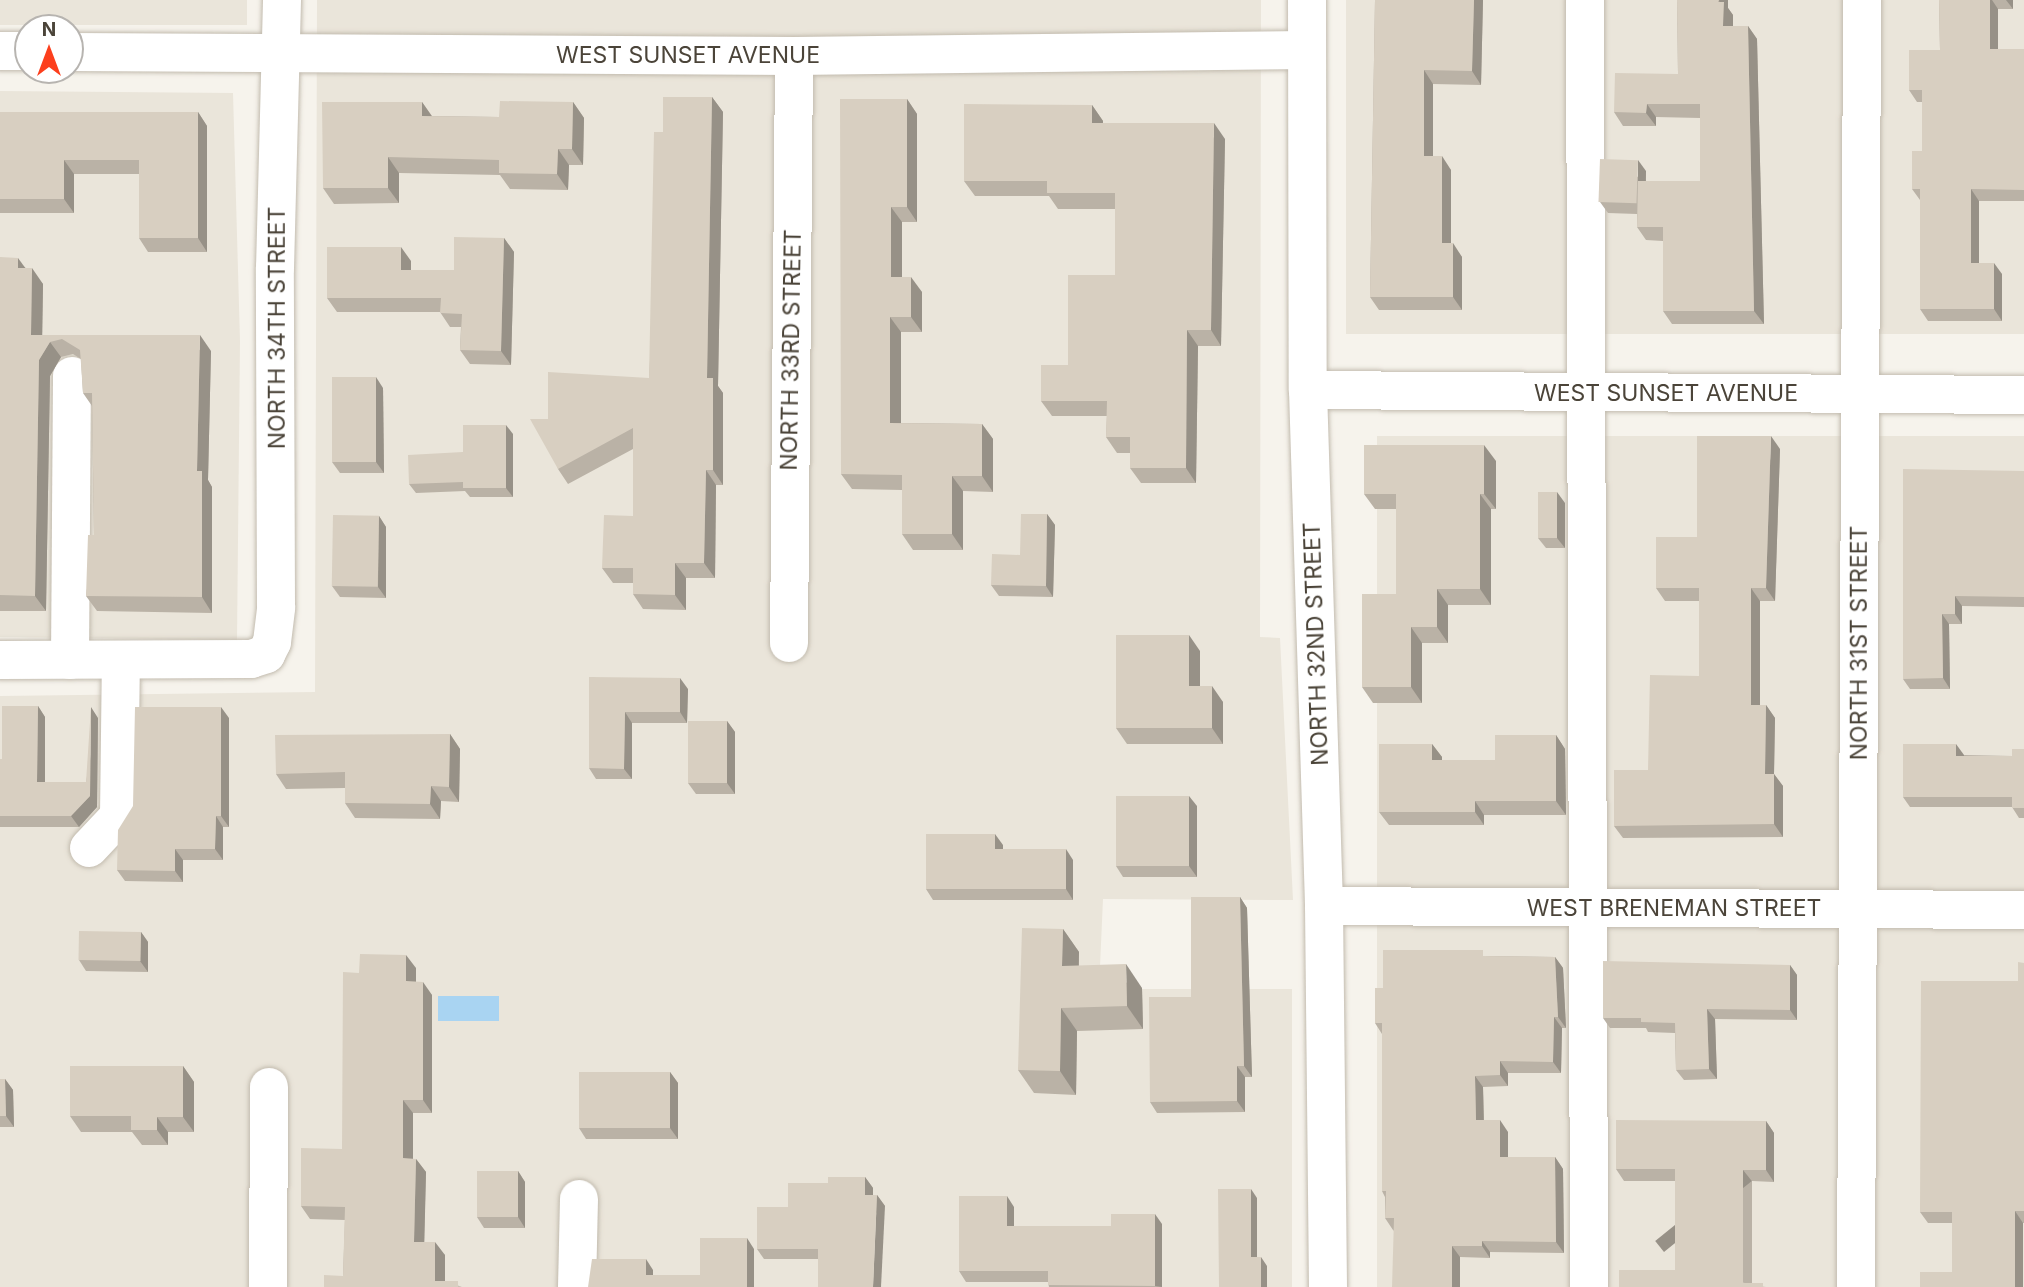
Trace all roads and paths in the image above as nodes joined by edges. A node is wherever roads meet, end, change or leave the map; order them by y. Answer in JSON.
{"nodes":[{"id":1,"x":282,"y":0,"type":"edge"},
{"id":2,"x":1307,"y":0,"type":"edge"},
{"id":3,"x":1586,"y":0,"type":"edge"},
{"id":4,"x":1862,"y":0,"type":"edge"},
{"id":5,"x":1306,"y":50,"type":"junction"},
{"id":6,"x":84,"y":51,"type":"edge"},
{"id":7,"x":283,"y":52,"type":"junction"},
{"id":8,"x":794,"y":57,"type":"junction"},
{"id":9,"x":72,"y":376,"type":"dead end"},
{"id":10,"x":1308,"y":390,"type":"junction"},
{"id":11,"x":1589,"y":392,"type":"junction"},
{"id":12,"x":1860,"y":394,"type":"junction"},
{"id":13,"x":2024,"y":395,"type":"edge"},
{"id":14,"x":789,"y":643,"type":"dead end"},
{"id":15,"x":0,"y":660,"type":"edge"},
{"id":16,"x":70,"y":660,"type":"junction"},
{"id":17,"x":121,"y":661,"type":"junction"},
{"id":18,"x":89,"y":848,"type":"dead end"},
{"id":19,"x":1324,"y":906,"type":"junction"},
{"id":20,"x":1591,"y":907,"type":"junction"},
{"id":21,"x":1858,"y":909,"type":"junction"},
{"id":22,"x":2024,"y":910,"type":"edge"},
{"id":23,"x":269,"y":1087,"type":"dead end"},
{"id":24,"x":579,"y":1199,"type":"dead end"},
{"id":25,"x":268,"y":1287,"type":"edge"},
{"id":26,"x":577,"y":1287,"type":"edge"},
{"id":27,"x":1328,"y":1287,"type":"edge"},
{"id":28,"x":1589,"y":1287,"type":"edge"},
{"id":29,"x":1856,"y":1287,"type":"edge"}],
"edges":[{"from":1,"to":7,"type":"street","name":"NORTH 34TH STREET"},
{"from":2,"to":5,"type":"street","name":"NORTH 32ND STREET"},
{"from":3,"to":11,"type":"street"},
{"from":4,"to":12,"type":"street","name":"NORTH 31ST STREET"},
{"from":5,"to":8,"type":"street","name":"WEST SUNSET AVENUE"},
{"from":5,"to":10,"type":"street","name":"NORTH 32ND STREET"},
{"from":6,"to":7,"type":"street","name":"WEST SUNSET AVENUE"},
{"from":7,"to":8,"type":"street","name":"WEST SUNSET AVENUE"},
{"from":7,"to":17,"type":"street","name":"NORTH 34TH STREET"},
{"from":8,"to":14,"type":"street","name":"NORTH 33RD STREET"},
{"from":9,"to":16,"type":"street"},
{"from":10,"to":11,"type":"street","name":"WEST SUNSET AVENUE"},
{"from":10,"to":19,"type":"street","name":"NORTH 32ND STREET"},
{"from":11,"to":12,"type":"street","name":"WEST SUNSET AVENUE"},
{"from":11,"to":20,"type":"street"},
{"from":12,"to":13,"type":"street","name":"WEST SUNSET AVENUE"},
{"from":12,"to":21,"type":"street","name":"NORTH 31ST STREET"},
{"from":15,"to":16,"type":"street"},
{"from":16,"to":17,"type":"street"},
{"from":17,"to":18,"type":"street"},
{"from":19,"to":20,"type":"street","name":"WEST BRENEMAN STREET"},
{"from":19,"to":27,"type":"street","name":"NORTH 32ND STREET"},
{"from":20,"to":21,"type":"street","name":"WEST BRENEMAN STREET"},
{"from":20,"to":28,"type":"street"},
{"from":21,"to":22,"type":"street","name":"WEST BRENEMAN STREET"},
{"from":21,"to":29,"type":"street","name":"NORTH 31ST STREET"},
{"from":23,"to":25,"type":"street"},
{"from":24,"to":26,"type":"street"}]}
